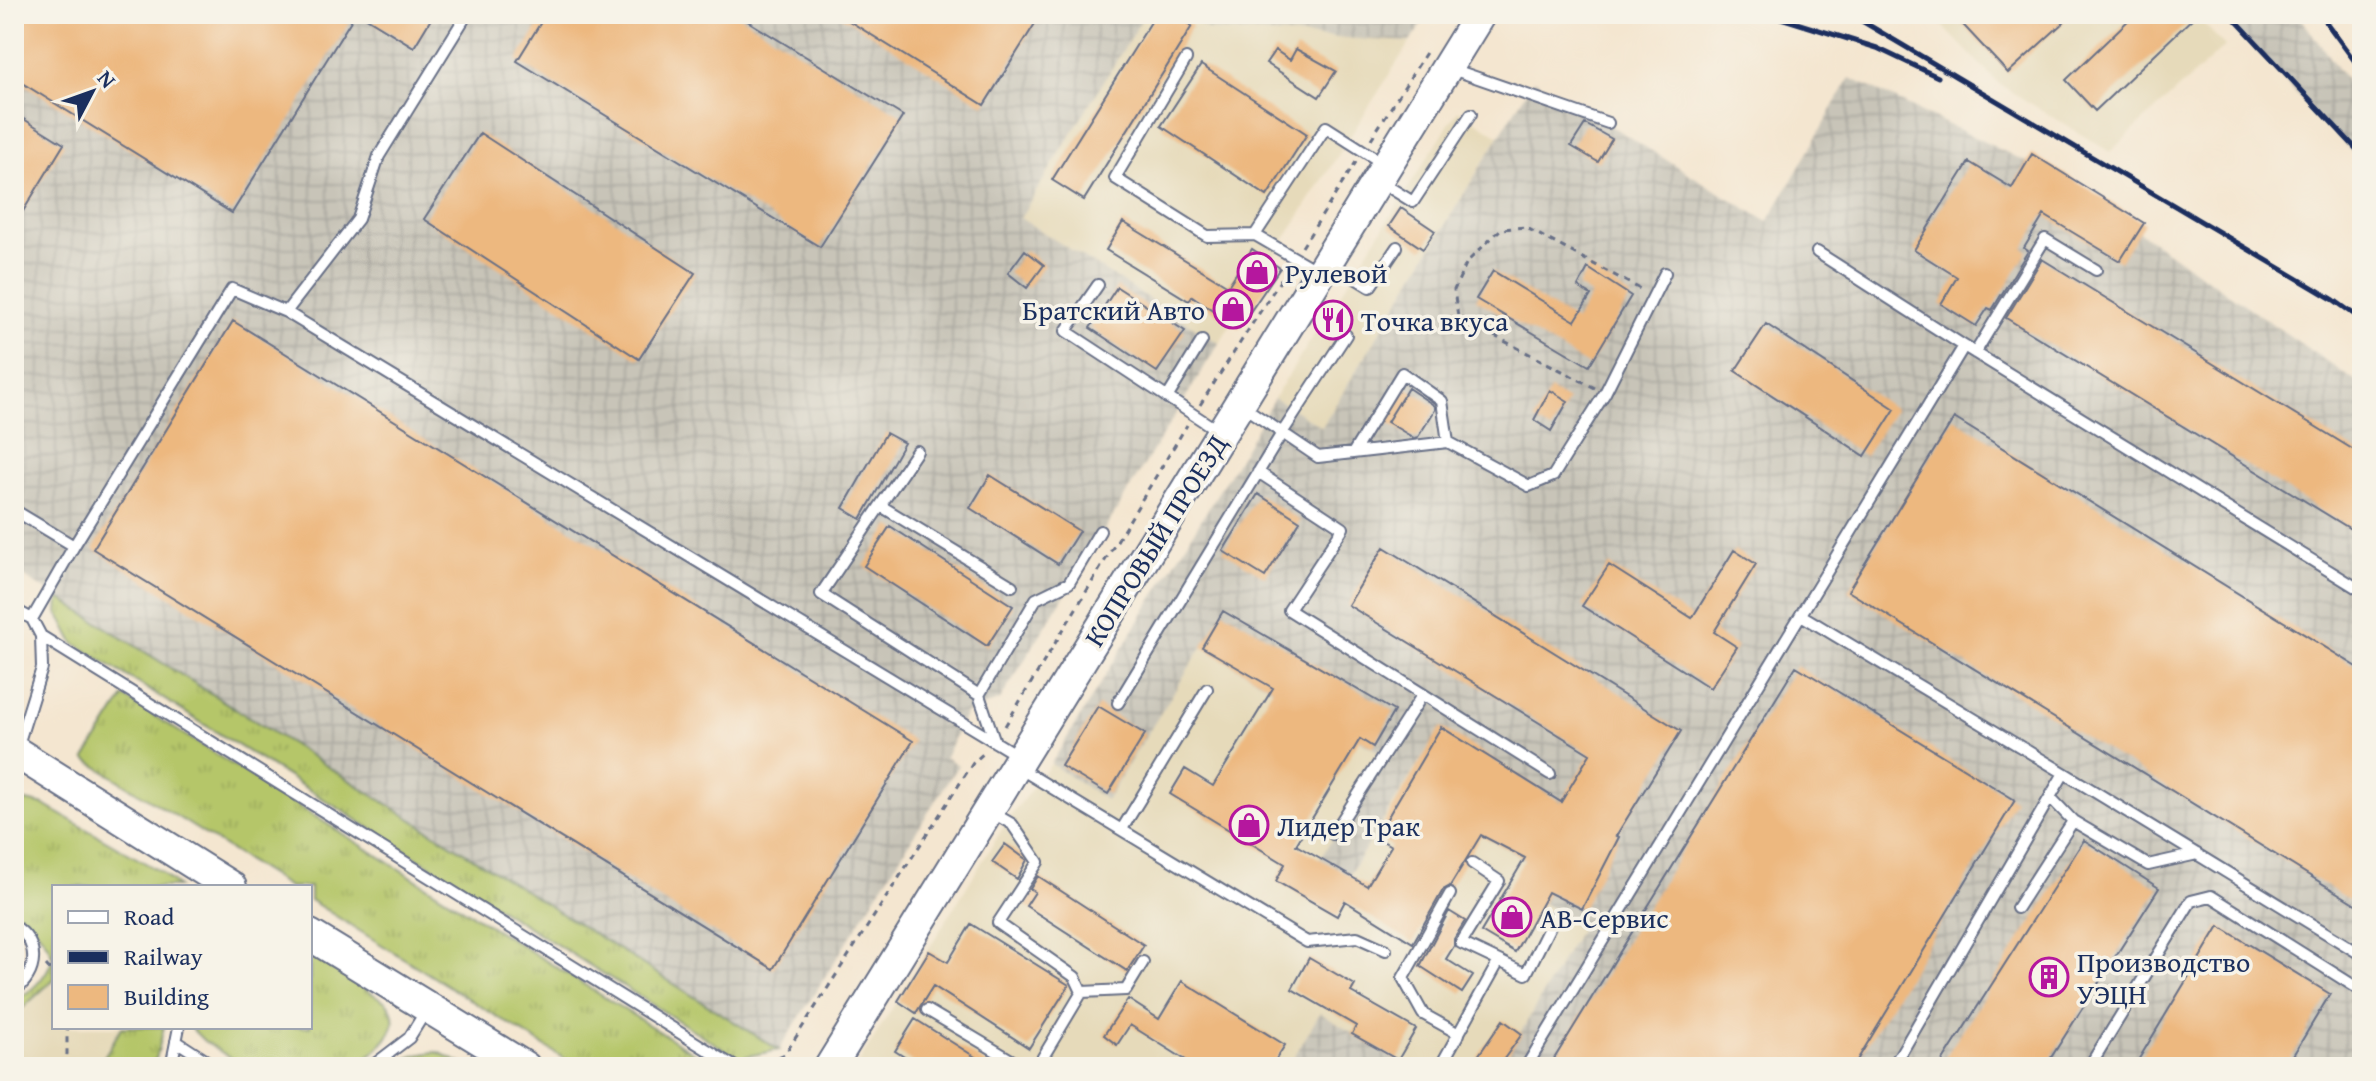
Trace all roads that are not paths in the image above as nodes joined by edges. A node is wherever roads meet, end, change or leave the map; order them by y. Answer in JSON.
{"nodes":[{"id":1,"x":467,"y":14,"type":"edge"},
{"id":2,"x":1480,"y":14,"type":"edge"},
{"id":3,"x":1186,"y":59,"type":"dead end"},
{"id":4,"x":1447,"y":67,"type":"junction"},
{"id":5,"x":1471,"y":114,"type":"dead end"},
{"id":6,"x":1608,"y":123,"type":"dead end"},
{"id":7,"x":1376,"y":165,"type":"junction"},
{"id":8,"x":1255,"y":235,"type":"junction"},
{"id":9,"x":1397,"y":247,"type":"dead end"},
{"id":10,"x":1817,"y":252,"type":"dead end"},
{"id":11,"x":1314,"y":263,"type":"junction"},
{"id":12,"x":2096,"y":270,"type":"dead end"},
{"id":13,"x":1665,"y":273,"type":"dead end"},
{"id":14,"x":1098,"y":285,"type":"dead end"},
{"id":15,"x":286,"y":312,"type":"junction"},
{"id":16,"x":1346,"y":335,"type":"dead end"},
{"id":17,"x":1202,"y":341,"type":"dead end"},
{"id":18,"x":1964,"y":346,"type":"junction"},
{"id":19,"x":1975,"y":353,"type":"junction"},
{"id":20,"x":1167,"y":398,"type":"junction"},
{"id":21,"x":1239,"y":404,"type":"junction"},
{"id":22,"x":1221,"y":433,"type":"junction"},
{"id":23,"x":1282,"y":433,"type":"junction"},
{"id":24,"x":1448,"y":442,"type":"junction"},
{"id":25,"x":917,"y":451,"type":"dead end"},
{"id":26,"x":1353,"y":453,"type":"junction"},
{"id":27,"x":1258,"y":472,"type":"junction"},
{"id":28,"x":881,"y":506,"type":"junction"},
{"id":29,"x":14,"y":510,"type":"edge"},
{"id":30,"x":1100,"y":531,"type":"dead end"},
{"id":31,"x":74,"y":546,"type":"junction"},
{"id":32,"x":1012,"y":586,"type":"dead end"},
{"id":33,"x":2362,"y":591,"type":"edge"},
{"id":34,"x":14,"y":609,"type":"edge"},
{"id":35,"x":1801,"y":615,"type":"junction"},
{"id":36,"x":32,"y":619,"type":"junction"},
{"id":37,"x":41,"y":636,"type":"junction"},
{"id":38,"x":1207,"y":689,"type":"dead end"},
{"id":39,"x":1423,"y":694,"type":"junction"},
{"id":40,"x":979,"y":695,"type":"junction"},
{"id":41,"x":1118,"y":703,"type":"dead end"},
{"id":42,"x":995,"y":742,"type":"junction"},
{"id":43,"x":15,"y":752,"type":"edge"},
{"id":44,"x":1018,"y":762,"type":"junction"},
{"id":45,"x":2064,"y":773,"type":"junction"},
{"id":46,"x":1550,"y":774,"type":"dead end"},
{"id":47,"x":2050,"y":797,"type":"junction"},
{"id":48,"x":988,"y":811,"type":"junction"},
{"id":49,"x":2073,"y":821,"type":"junction"},
{"id":50,"x":1122,"y":829,"type":"junction"},
{"id":51,"x":1333,"y":834,"type":"dead end"},
{"id":52,"x":2197,"y":854,"type":"junction"},
{"id":53,"x":1472,"y":863,"type":"dead end"},
{"id":54,"x":219,"y":884,"type":"edge"},
{"id":55,"x":1450,"y":894,"type":"dead end"},
{"id":56,"x":2017,"y":908,"type":"dead end"},
{"id":57,"x":1555,"y":916,"type":"dead end"},
{"id":58,"x":14,"y":926,"type":"edge"},
{"id":59,"x":312,"y":936,"type":"edge"},
{"id":60,"x":1386,"y":950,"type":"dead end"},
{"id":61,"x":2362,"y":955,"type":"edge"},
{"id":62,"x":1499,"y":961,"type":"junction"},
{"id":63,"x":1143,"y":962,"type":"dead end"},
{"id":64,"x":14,"y":991,"type":"edge"},
{"id":65,"x":2362,"y":991,"type":"edge"},
{"id":66,"x":1082,"y":992,"type":"junction"},
{"id":67,"x":428,"y":1008,"type":"junction"},
{"id":68,"x":927,"y":1010,"type":"dead end"},
{"id":69,"x":179,"y":1029,"type":"edge"},
{"id":70,"x":1459,"y":1034,"type":"junction"},
{"id":71,"x":176,"y":1041,"type":"junction"},
{"id":72,"x":171,"y":1067,"type":"edge"},
{"id":73,"x":216,"y":1067,"type":"edge"},
{"id":74,"x":371,"y":1067,"type":"edge"},
{"id":75,"x":525,"y":1067,"type":"edge"},
{"id":76,"x":735,"y":1067,"type":"edge"},
{"id":77,"x":830,"y":1067,"type":"edge"},
{"id":78,"x":1023,"y":1067,"type":"edge"},
{"id":79,"x":1037,"y":1067,"type":"edge"},
{"id":80,"x":1440,"y":1067,"type":"edge"},
{"id":81,"x":1526,"y":1067,"type":"edge"},
{"id":82,"x":1893,"y":1067,"type":"edge"},
{"id":83,"x":2089,"y":1067,"type":"edge"}],
"edges":[{"from":1,"to":15,"type":"lane"},
{"from":2,"to":4,"type":"main road","name":"КОПРОВЫЙ ПРОЕЗД"},
{"from":3,"to":8,"type":"lane"},
{"from":4,"to":6,"type":"lane"},
{"from":4,"to":7,"type":"main road","name":"КОПРОВЫЙ ПРОЕЗД"},
{"from":5,"to":7,"type":"lane"},
{"from":7,"to":8,"type":"lane"},
{"from":7,"to":11,"type":"main road","name":"КОПРОВЫЙ ПРОЕЗД"},
{"from":8,"to":11,"type":"lane"},
{"from":9,"to":11,"type":"lane"},
{"from":10,"to":18,"type":"lane"},
{"from":11,"to":21,"type":"main road","name":"КОПРОВЫЙ ПРОЕЗД"},
{"from":12,"to":19,"type":"lane"},
{"from":13,"to":24,"type":"lane"},
{"from":14,"to":20,"type":"lane"},
{"from":15,"to":31,"type":"lane"},
{"from":15,"to":42,"type":"lane"},
{"from":16,"to":23,"type":"lane"},
{"from":17,"to":20,"type":"lane"},
{"from":18,"to":19,"type":"lane"},
{"from":18,"to":35,"type":"lane"},
{"from":19,"to":33,"type":"lane"},
{"from":20,"to":22,"type":"lane"},
{"from":21,"to":22,"type":"main road","name":"КОПРОВЫЙ ПРОЕЗД"},
{"from":21,"to":23,"type":"lane"},
{"from":22,"to":44,"type":"main road","name":"КОПРОВЫЙ ПРОЕЗД"},
{"from":23,"to":26,"type":"lane"},
{"from":23,"to":27,"type":"lane"},
{"from":24,"to":26,"type":"lane"},
{"from":24,"to":26,"type":"lane"},
{"from":25,"to":28,"type":"lane"},
{"from":27,"to":39,"type":"lane"},
{"from":27,"to":41,"type":"lane"},
{"from":28,"to":32,"type":"lane"},
{"from":28,"to":40,"type":"lane"},
{"from":29,"to":31,"type":"lane"},
{"from":30,"to":40,"type":"lane"},
{"from":31,"to":36,"type":"lane"},
{"from":34,"to":36,"type":"lane"},
{"from":35,"to":45,"type":"lane"},
{"from":35,"to":81,"type":"lane"},
{"from":36,"to":37,"type":"lane"},
{"from":37,"to":43,"type":"lane"},
{"from":37,"to":76,"type":"lane"},
{"from":38,"to":50,"type":"lane"},
{"from":39,"to":46,"type":"lane"},
{"from":39,"to":51,"type":"lane"},
{"from":40,"to":42,"type":"lane"},
{"from":42,"to":44,"type":"lane"},
{"from":43,"to":54,"type":"main road"},
{"from":44,"to":48,"type":"main road","name":"КОПРОВЫЙ ПРОЕЗД"},
{"from":44,"to":50,"type":"lane"},
{"from":45,"to":47,"type":"lane"},
{"from":45,"to":52,"type":"lane"},
{"from":47,"to":49,"type":"lane"},
{"from":47,"to":82,"type":"lane"},
{"from":48,"to":66,"type":"lane"},
{"from":48,"to":77,"type":"main road","name":"КОПРОВЫЙ ПРОЕЗД"},
{"from":49,"to":52,"type":"lane"},
{"from":49,"to":56,"type":"lane"},
{"from":50,"to":60,"type":"lane"},
{"from":52,"to":61,"type":"lane"},
{"from":53,"to":62,"type":"lane"},
{"from":55,"to":70,"type":"lane"},
{"from":57,"to":62,"type":"lane"},
{"from":58,"to":64,"type":"lane"},
{"from":59,"to":67,"type":"main road"},
{"from":62,"to":70,"type":"lane"},
{"from":63,"to":66,"type":"lane"},
{"from":65,"to":83,"type":"lane"},
{"from":66,"to":79,"type":"lane"},
{"from":67,"to":74,"type":"lane"},
{"from":67,"to":75,"type":"main road"},
{"from":68,"to":78,"type":"lane"},
{"from":69,"to":71,"type":"lane"},
{"from":70,"to":80,"type":"lane"},
{"from":71,"to":72,"type":"lane"},
{"from":71,"to":73,"type":"lane"}]}
